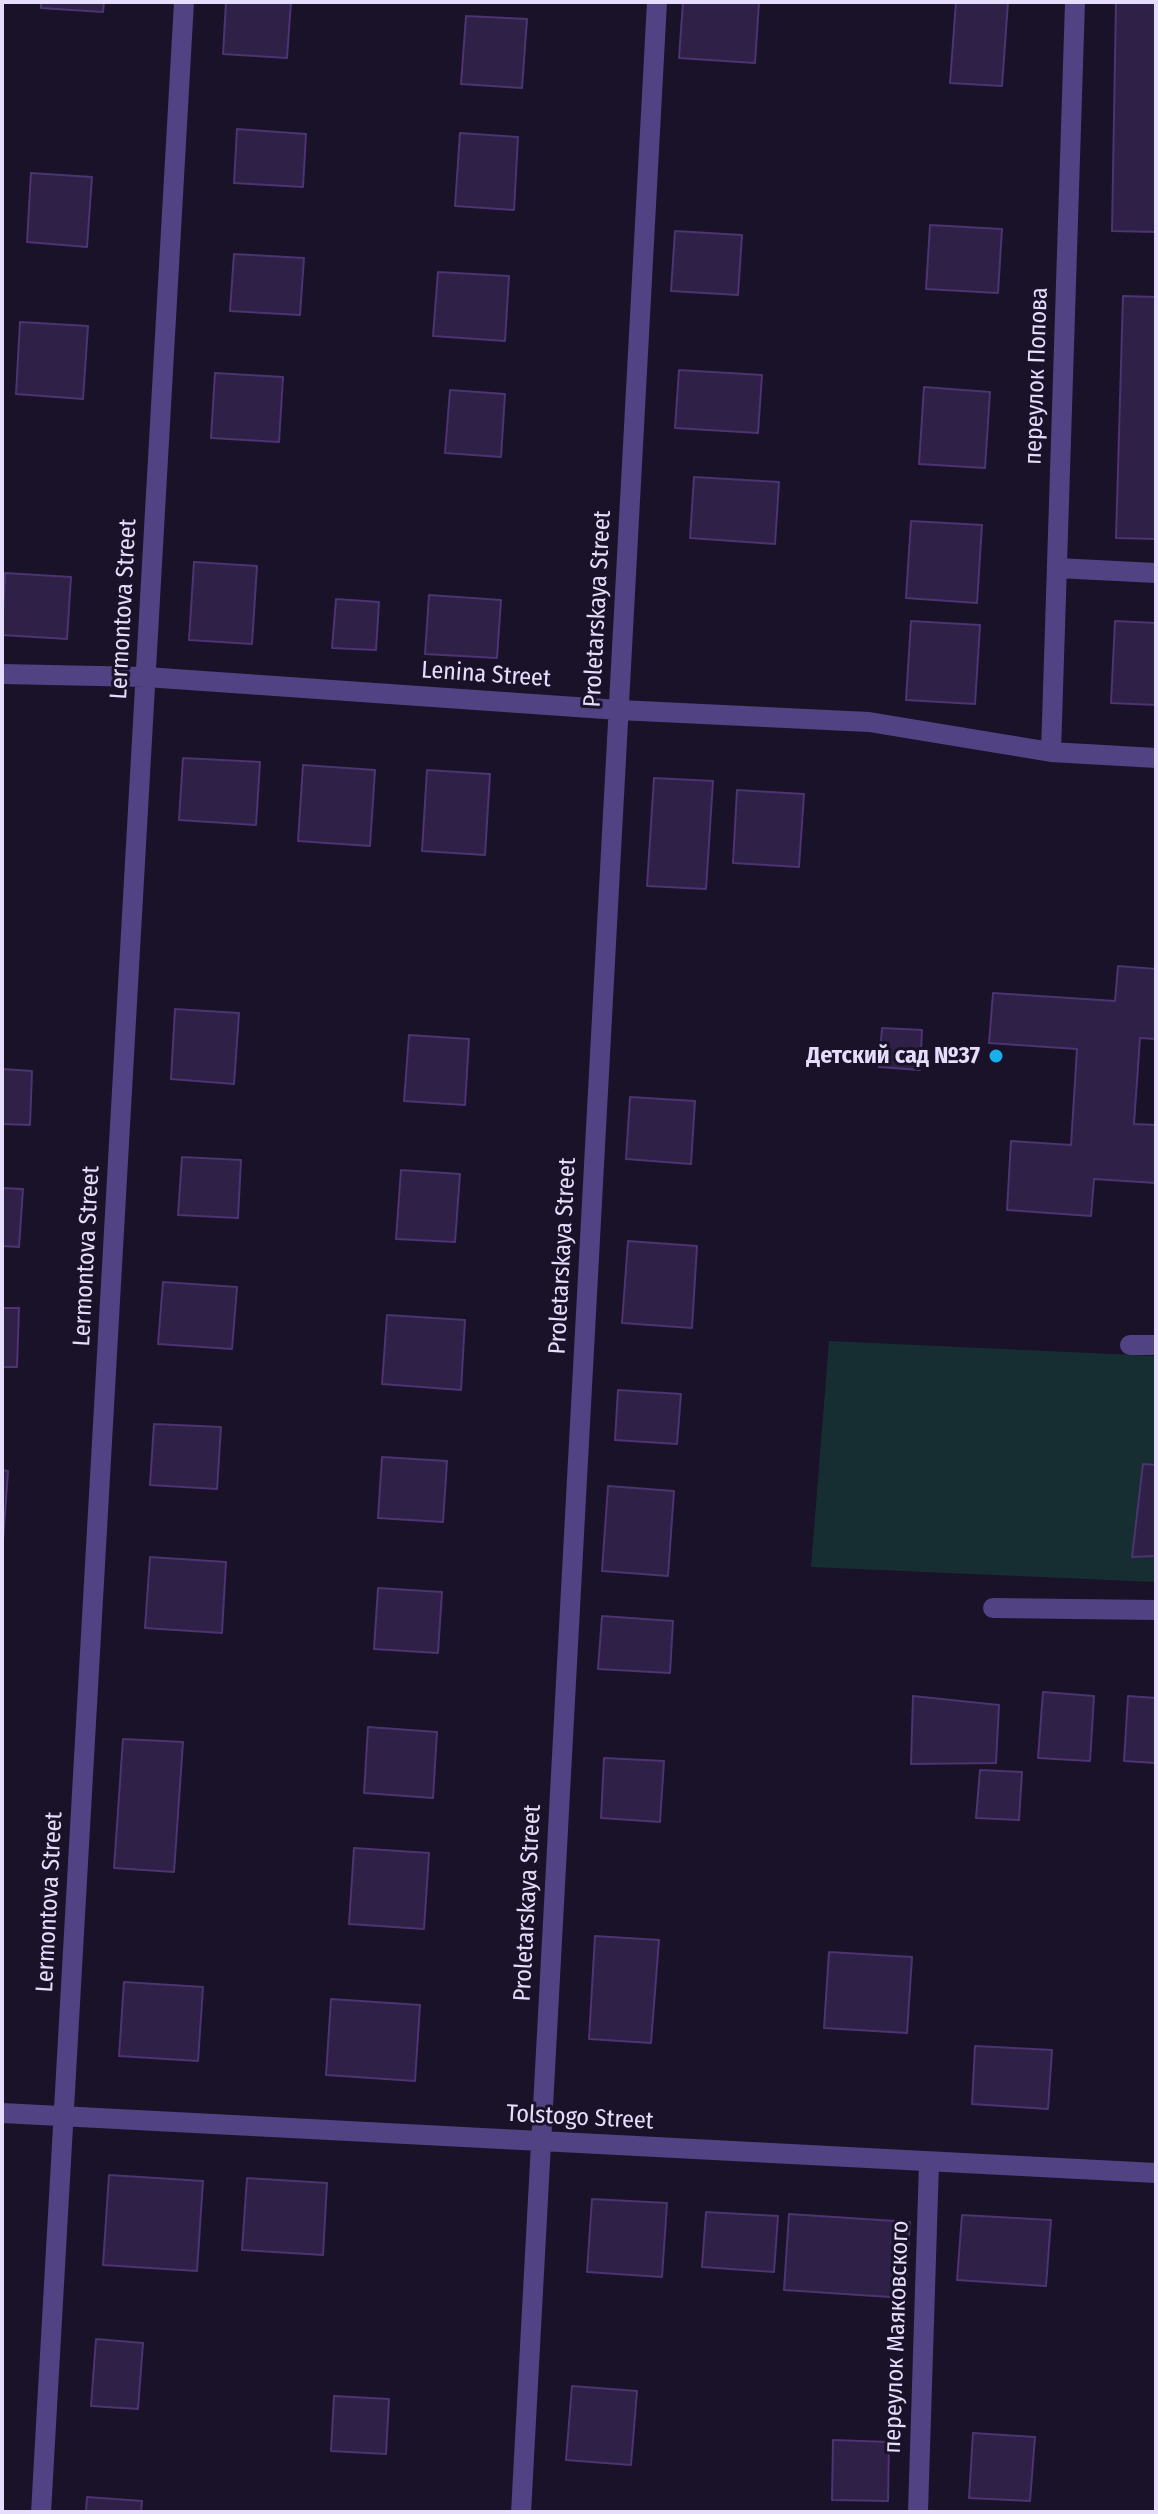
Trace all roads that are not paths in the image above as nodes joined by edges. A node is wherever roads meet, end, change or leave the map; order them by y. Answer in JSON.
{"nodes":[{"id":1,"x":184,"y":2,"type":"edge"},
{"id":2,"x":657,"y":2,"type":"edge"},
{"id":3,"x":1075,"y":2,"type":"edge"},
{"id":4,"x":1057,"y":568,"type":"junction"},
{"id":5,"x":1156,"y":573,"type":"edge"},
{"id":6,"x":2,"y":674,"type":"edge"},
{"id":7,"x":146,"y":677,"type":"junction"},
{"id":8,"x":619,"y":710,"type":"junction"},
{"id":9,"x":1051,"y":752,"type":"junction"},
{"id":10,"x":1156,"y":758,"type":"edge"},
{"id":11,"x":1130,"y":1345,"type":"dead end"},
{"id":12,"x":1156,"y":1345,"type":"edge"},
{"id":13,"x":993,"y":1608,"type":"dead end"},
{"id":14,"x":1156,"y":1610,"type":"edge"},
{"id":15,"x":2,"y":2113,"type":"edge"},
{"id":16,"x":63,"y":2116,"type":"junction"},
{"id":17,"x":541,"y":2142,"type":"junction"},
{"id":18,"x":929,"y":2163,"type":"junction"},
{"id":19,"x":1156,"y":2173,"type":"edge"},
{"id":20,"x":41,"y":2512,"type":"edge"},
{"id":21,"x":521,"y":2512,"type":"edge"},
{"id":22,"x":918,"y":2512,"type":"edge"}],
"edges":[{"from":1,"to":7,"type":"street","name":"Lermontova Street"},
{"from":2,"to":8,"type":"street","name":"Proletarskaya Street"},
{"from":3,"to":4,"type":"street","name":"переулок Попова"},
{"from":4,"to":5,"type":"street"},
{"from":4,"to":9,"type":"street","name":"переулок Попова"},
{"from":6,"to":7,"type":"street","name":"Lenina Street"},
{"from":7,"to":8,"type":"street","name":"Lenina Street"},
{"from":7,"to":16,"type":"street","name":"Lermontova Street"},
{"from":8,"to":9,"type":"street","name":"Lenina Street"},
{"from":8,"to":17,"type":"street","name":"Proletarskaya Street"},
{"from":9,"to":10,"type":"street","name":"Lenina Street"},
{"from":11,"to":12,"type":"street"},
{"from":13,"to":14,"type":"street"},
{"from":15,"to":16,"type":"street","name":"Tolstogo Street"},
{"from":16,"to":17,"type":"street","name":"Tolstogo Street"},
{"from":16,"to":20,"type":"street","name":"Lermontova Street"},
{"from":17,"to":18,"type":"street","name":"Tolstogo Street"},
{"from":17,"to":21,"type":"street","name":"Proletarskaya Street"},
{"from":18,"to":19,"type":"street","name":"Tolstogo Street"},
{"from":18,"to":22,"type":"street","name":"переулок Маяковского"}]}
